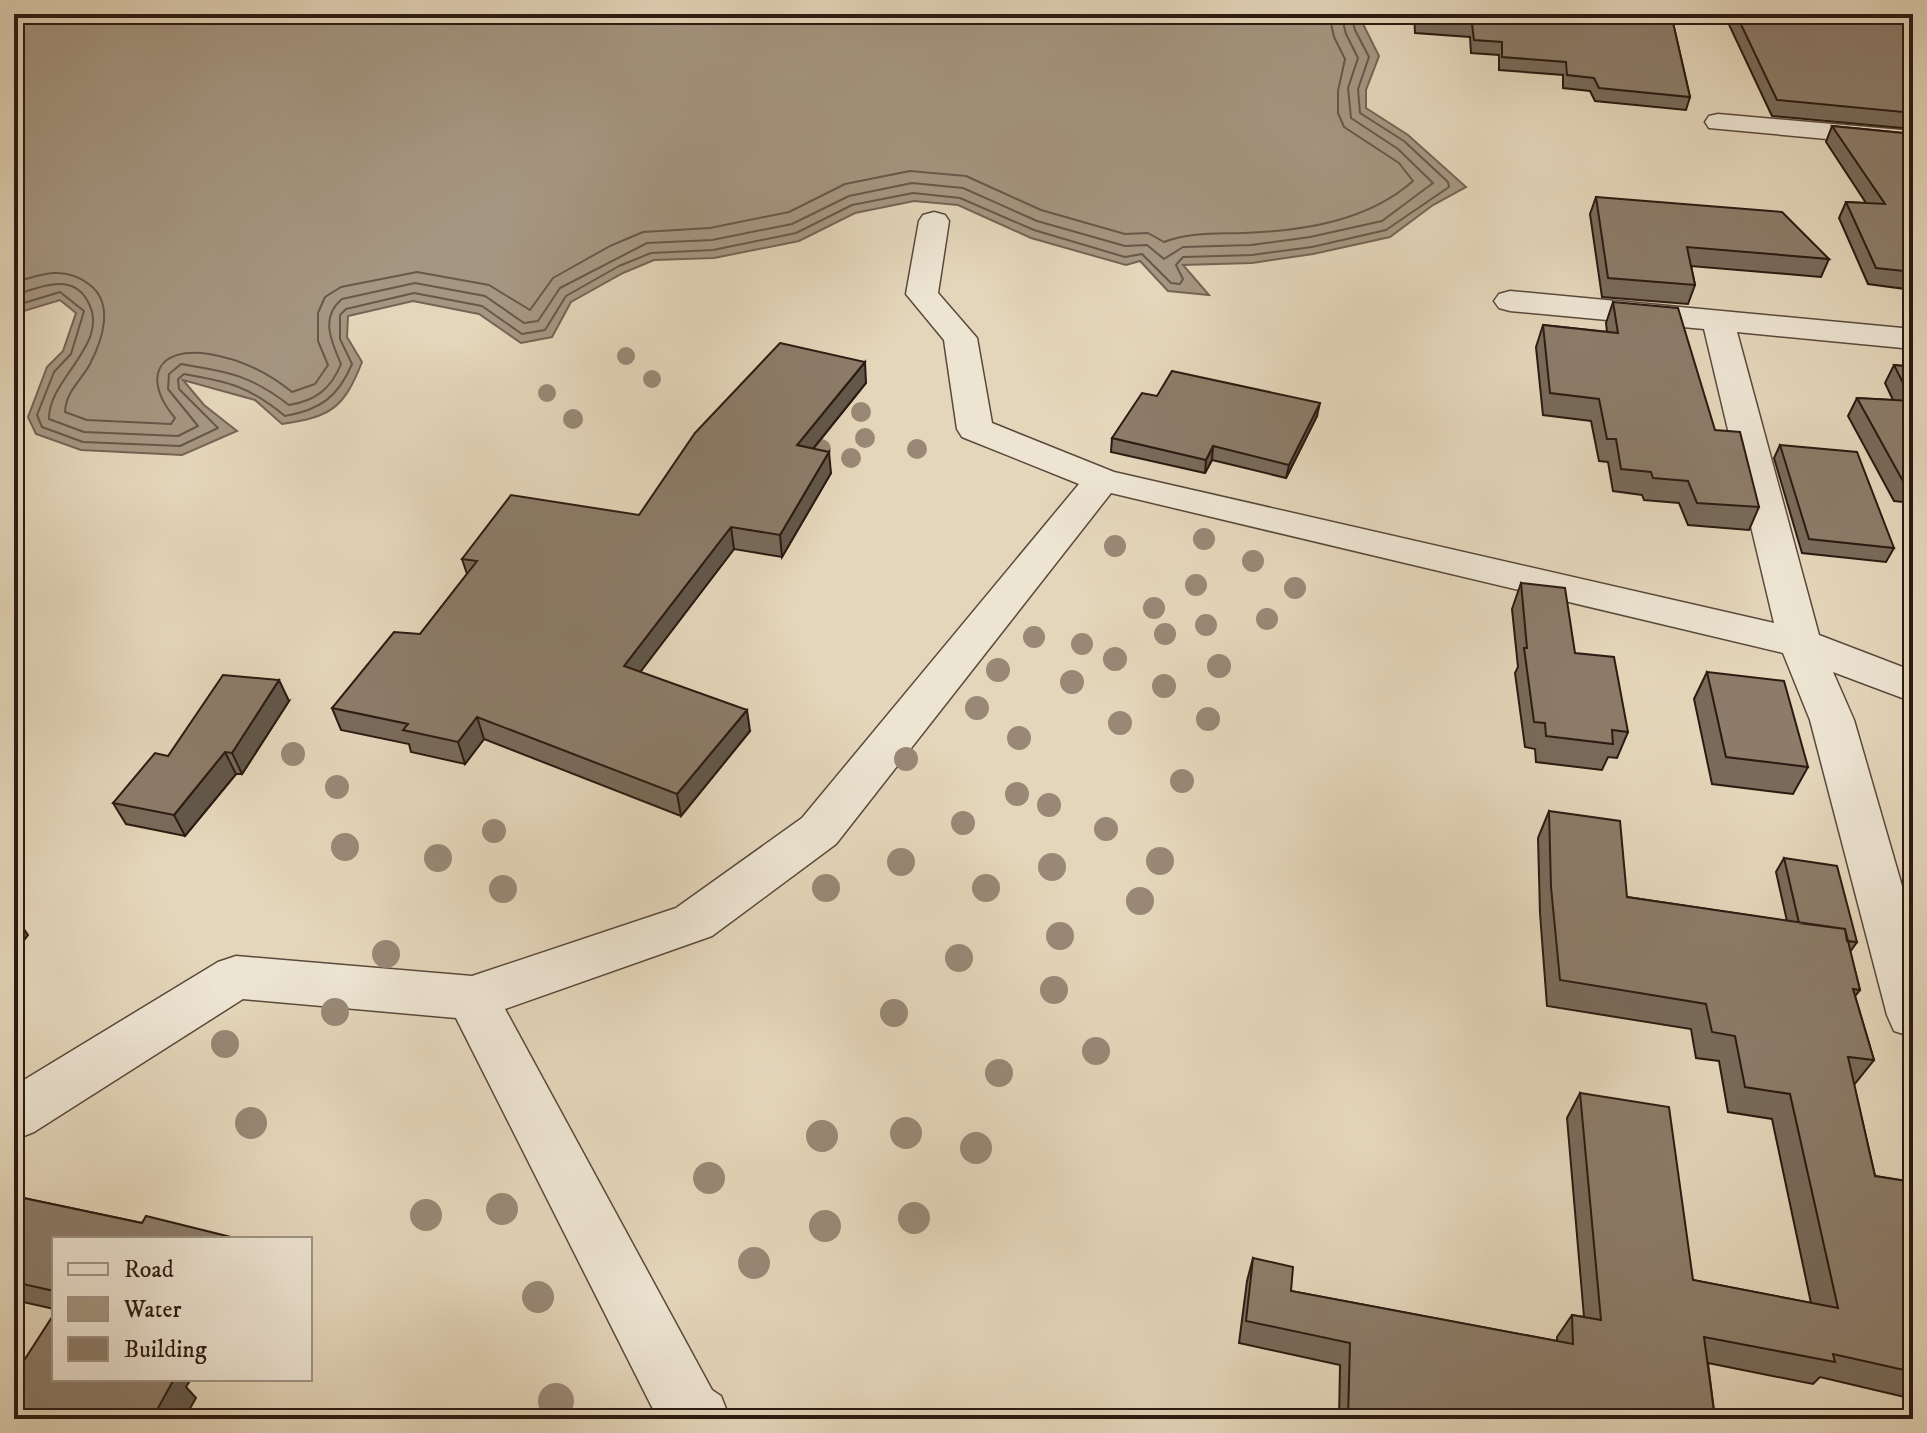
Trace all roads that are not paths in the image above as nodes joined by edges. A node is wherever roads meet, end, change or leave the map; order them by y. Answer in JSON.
{"nodes":[{"id":1,"x":1718,"y":122,"type":"dead end"},
{"id":2,"x":1913,"y":139,"type":"edge"},
{"id":3,"x":934,"y":221,"type":"dead end"},
{"id":4,"x":1510,"y":301,"type":"dead end"},
{"id":5,"x":1718,"y":321,"type":"junction"},
{"id":6,"x":1913,"y":339,"type":"edge"},
{"id":7,"x":1102,"y":480,"type":"junction"},
{"id":8,"x":1800,"y":643,"type":"junction"},
{"id":9,"x":1913,"y":687,"type":"edge"},
{"id":10,"x":472,"y":998,"type":"junction"},
{"id":11,"x":1913,"y":1015,"type":"edge"},
{"id":12,"x":14,"y":1115,"type":"edge"},
{"id":13,"x":698,"y":1419,"type":"edge"}],
"edges":[{"from":1,"to":2,"type":"street"},
{"from":3,"to":7,"type":"street"},
{"from":4,"to":5,"type":"street"},
{"from":5,"to":6,"type":"street"},
{"from":5,"to":8,"type":"street"},
{"from":7,"to":8,"type":"street"},
{"from":7,"to":10,"type":"street"},
{"from":8,"to":9,"type":"street"},
{"from":8,"to":11,"type":"street"},
{"from":10,"to":12,"type":"street"},
{"from":10,"to":13,"type":"street"}]}
